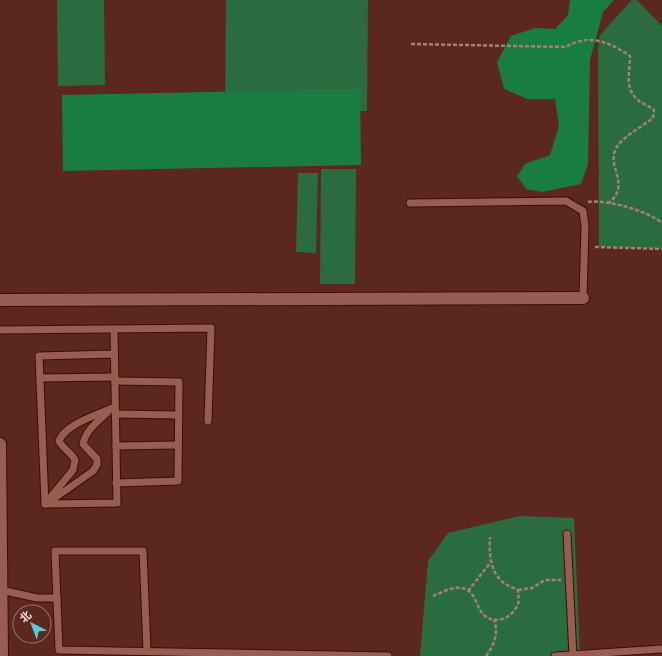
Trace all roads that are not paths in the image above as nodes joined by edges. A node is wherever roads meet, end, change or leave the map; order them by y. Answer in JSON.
{"nodes":[{"id":1,"x":410,"y":203,"type":"dead end"},
{"id":2,"x":583,"y":298,"type":"joint"},
{"id":3,"x":0,"y":300,"type":"edge"},
{"id":4,"x":114,"y":329,"type":"junction"},
{"id":5,"x":0,"y":330,"type":"edge"},
{"id":6,"x":114,"y":354,"type":"junction"},
{"id":7,"x":40,"y":378,"type":"junction"},
{"id":8,"x":115,"y":379,"type":"junction"},
{"id":9,"x":115,"y":411,"type":"junction"},
{"id":10,"x":178,"y":415,"type":"junction"},
{"id":11,"x":208,"y":421,"type":"dead end"},
{"id":12,"x":0,"y":444,"type":"edge"},
{"id":13,"x":178,"y":445,"type":"junction"},
{"id":14,"x":116,"y":446,"type":"junction"},
{"id":15,"x":116,"y":483,"type":"junction"},
{"id":16,"x":45,"y":504,"type":"junction"},
{"id":17,"x":567,"y":534,"type":"dead end"},
{"id":18,"x":1,"y":590,"type":"junction"},
{"id":19,"x":57,"y":598,"type":"junction"},
{"id":20,"x":662,"y":649,"type":"edge"},
{"id":21,"x":147,"y":651,"type":"junction"},
{"id":22,"x":2,"y":656,"type":"edge"},
{"id":23,"x":388,"y":656,"type":"edge"},
{"id":24,"x":555,"y":656,"type":"edge"},
{"id":25,"x":573,"y":656,"type":"edge"}],
"edges":[{"from":1,"to":2,"type":"lane"},
{"from":2,"to":3,"type":"street"},
{"from":4,"to":5,"type":"lane"},
{"from":4,"to":6,"type":"lane"},
{"from":4,"to":11,"type":"lane"},
{"from":6,"to":7,"type":"lane"},
{"from":6,"to":8,"type":"lane"},
{"from":7,"to":8,"type":"lane"},
{"from":7,"to":16,"type":"lane"},
{"from":8,"to":9,"type":"lane"},
{"from":8,"to":10,"type":"lane"},
{"from":9,"to":10,"type":"lane"},
{"from":9,"to":14,"type":"lane"},
{"from":9,"to":16,"type":"lane"},
{"from":9,"to":16,"type":"lane"},
{"from":10,"to":13,"type":"lane"},
{"from":12,"to":18,"type":"street"},
{"from":13,"to":14,"type":"lane"},
{"from":13,"to":15,"type":"lane"},
{"from":14,"to":15,"type":"lane"},
{"from":15,"to":16,"type":"lane"},
{"from":17,"to":25,"type":"lane"},
{"from":18,"to":19,"type":"lane"},
{"from":18,"to":22,"type":"street"},
{"from":19,"to":21,"type":"lane"},
{"from":19,"to":21,"type":"lane"},
{"from":20,"to":25,"type":"lane"},
{"from":21,"to":23,"type":"lane"},
{"from":24,"to":25,"type":"lane"}]}
